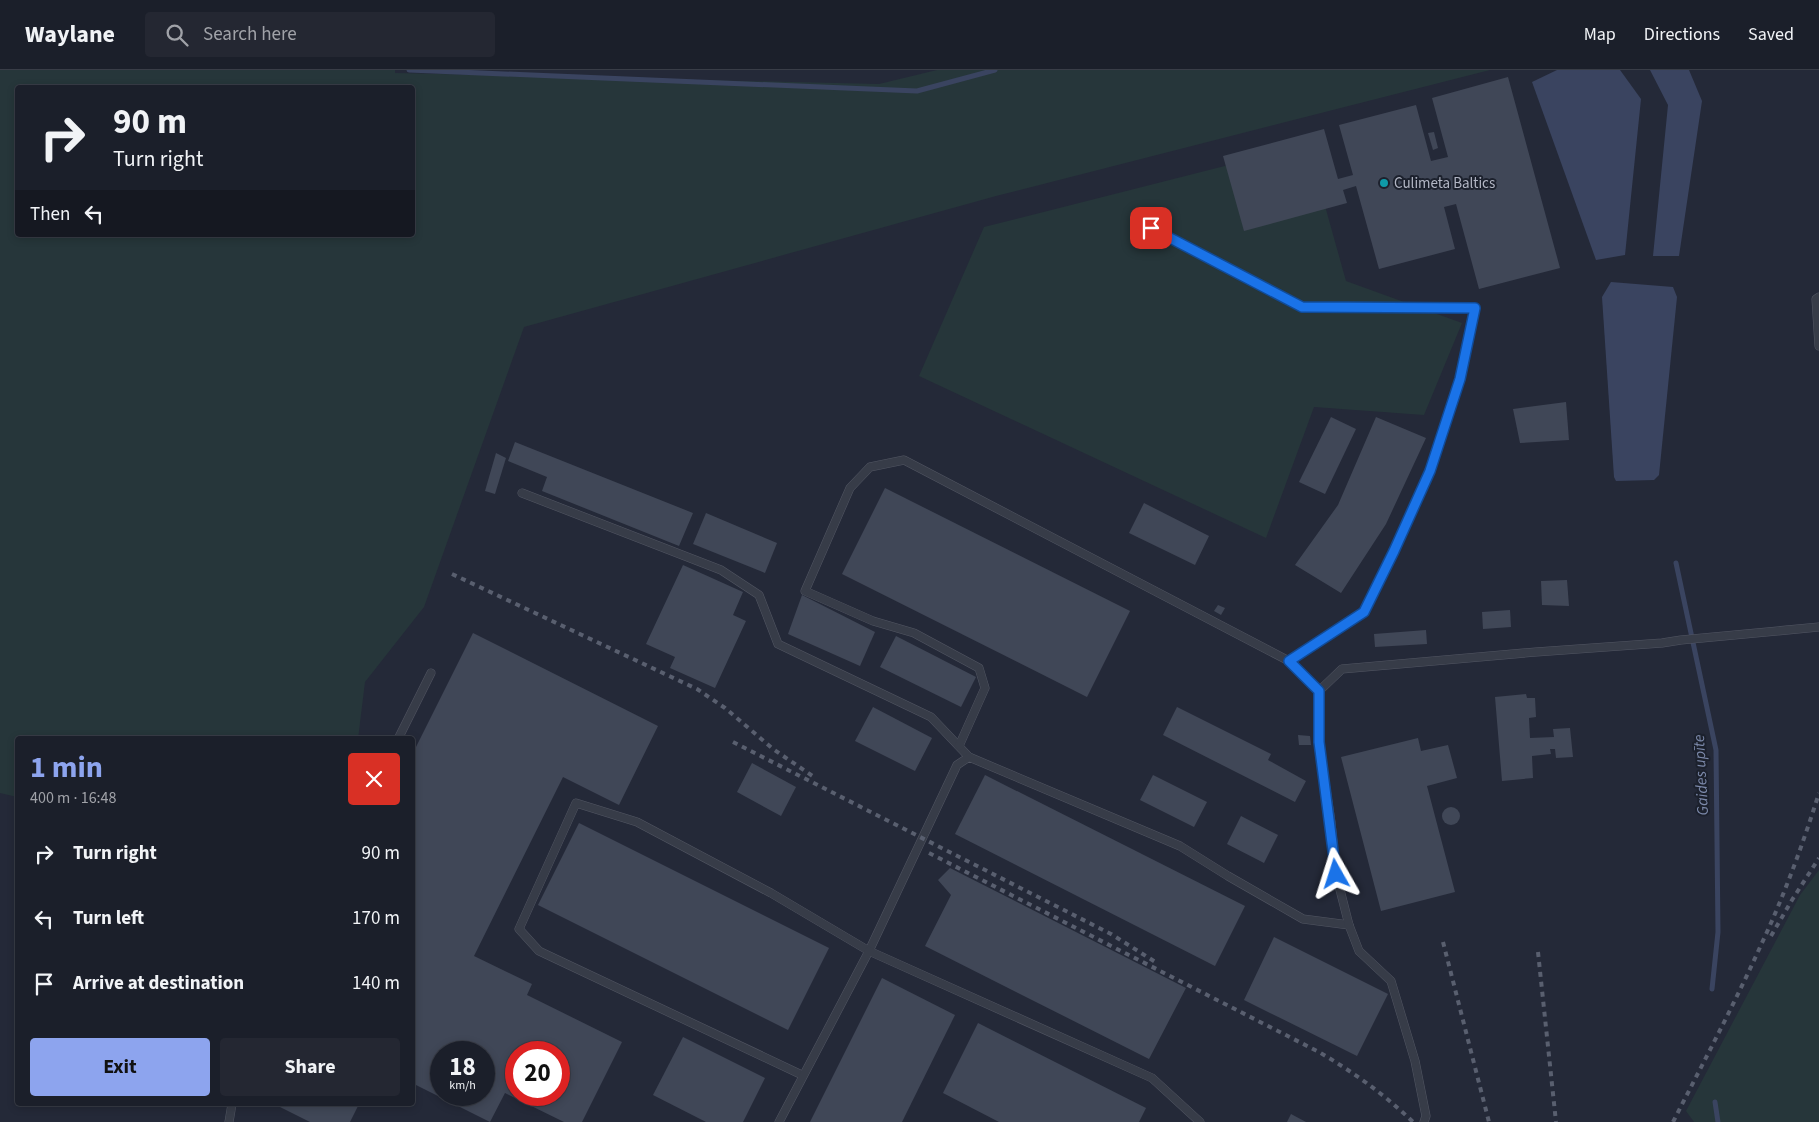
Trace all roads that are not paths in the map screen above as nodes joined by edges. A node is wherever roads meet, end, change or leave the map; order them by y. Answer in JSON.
{"nodes":[{"id":1,"x":1151,"y":228,"type":"dead end"},
{"id":2,"x":1819,"y":297,"type":"edge"},
{"id":3,"x":1819,"y":346,"type":"edge"},
{"id":4,"x":522,"y":493,"type":"dead end"},
{"id":5,"x":1819,"y":627,"type":"edge"},
{"id":6,"x":1289,"y":661,"type":"junction"},
{"id":7,"x":431,"y":673,"type":"dead end"},
{"id":8,"x":1319,"y":691,"type":"junction"},
{"id":9,"x":400,"y":736,"type":"edge"},
{"id":10,"x":959,"y":746,"type":"junction"},
{"id":11,"x":969,"y":757,"type":"junction"},
{"id":12,"x":1349,"y":925,"type":"junction"},
{"id":13,"x":869,"y":951,"type":"junction"},
{"id":14,"x":802,"y":1075,"type":"junction"},
{"id":15,"x":232,"y":1106,"type":"edge"},
{"id":16,"x":229,"y":1122,"type":"edge"},
{"id":17,"x":779,"y":1122,"type":"edge"},
{"id":18,"x":1200,"y":1122,"type":"edge"},
{"id":19,"x":1424,"y":1122,"type":"edge"}],
"edges":[{"from":1,"to":6,"type":"lane"},
{"from":2,"to":3,"type":"lane"},
{"from":4,"to":10,"type":"lane"},
{"from":5,"to":8,"type":"lane"},
{"from":6,"to":8,"type":"lane"},
{"from":6,"to":10,"type":"lane"},
{"from":7,"to":9,"type":"lane"},
{"from":8,"to":12,"type":"lane"},
{"from":10,"to":11,"type":"lane"},
{"from":11,"to":12,"type":"lane"},
{"from":11,"to":13,"type":"lane"},
{"from":12,"to":19,"type":"lane"},
{"from":13,"to":14,"type":"lane"},
{"from":13,"to":14,"type":"lane"},
{"from":13,"to":18,"type":"lane"},
{"from":14,"to":17,"type":"lane"},
{"from":15,"to":16,"type":"lane"}]}
